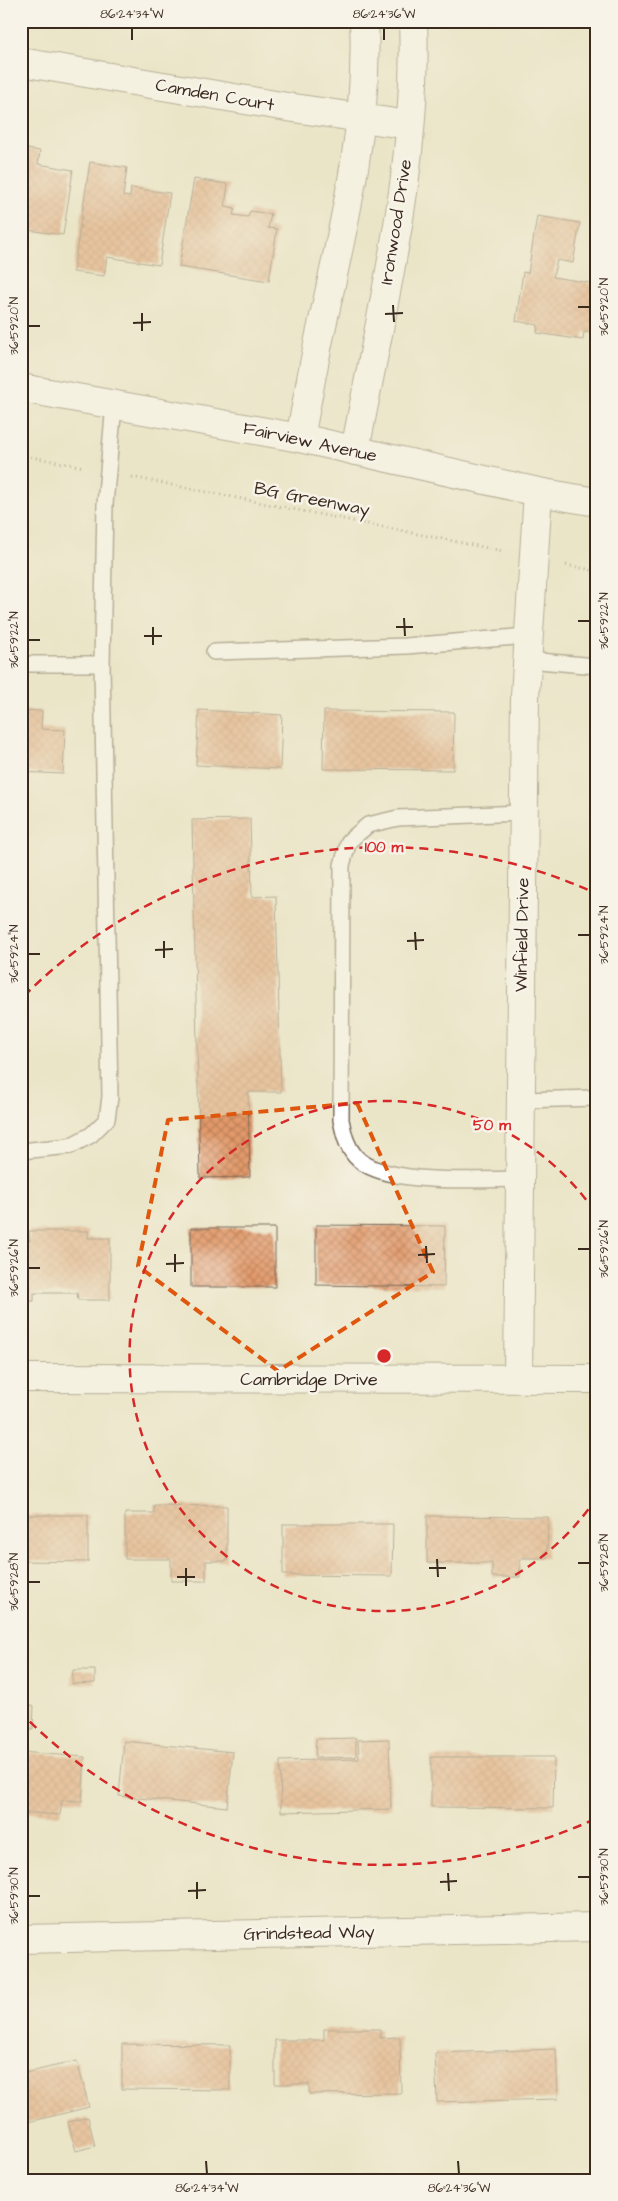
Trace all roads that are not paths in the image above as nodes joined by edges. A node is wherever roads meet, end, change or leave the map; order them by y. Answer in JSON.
{"nodes":[{"id":1,"x":364,"y":21,"type":"edge"},
{"id":2,"x":414,"y":21,"type":"edge"},
{"id":3,"x":21,"y":62,"type":"edge"},
{"id":4,"x":361,"y":118,"type":"junction"},
{"id":5,"x":409,"y":125,"type":"junction"},
{"id":6,"x":21,"y":388,"type":"edge"},
{"id":7,"x":114,"y":405,"type":"junction"},
{"id":8,"x":300,"y":438,"type":"junction"},
{"id":9,"x":355,"y":451,"type":"junction"},
{"id":10,"x":538,"y":492,"type":"junction"},
{"id":11,"x":597,"y":502,"type":"edge"},
{"id":12,"x":528,"y":648,"type":"junction"},
{"id":13,"x":214,"y":652,"type":"dead end"},
{"id":14,"x":21,"y":664,"type":"edge"},
{"id":15,"x":102,"y":664,"type":"junction"},
{"id":16,"x":597,"y":666,"type":"edge"},
{"id":17,"x":523,"y":813,"type":"junction"},
{"id":18,"x":597,"y":1098,"type":"edge"},
{"id":19,"x":521,"y":1100,"type":"junction"},
{"id":20,"x":21,"y":1151,"type":"edge"},
{"id":21,"x":520,"y":1179,"type":"junction"},
{"id":22,"x":21,"y":1378,"type":"edge"},
{"id":23,"x":518,"y":1379,"type":"junction"},
{"id":24,"x":597,"y":1379,"type":"edge"},
{"id":25,"x":597,"y":1926,"type":"edge"},
{"id":26,"x":21,"y":1939,"type":"edge"}],
"edges":[{"from":1,"to":4,"type":"street"},
{"from":2,"to":5,"type":"street","name":"Ironwood Drive"},
{"from":3,"to":4,"type":"street","name":"Camden Court"},
{"from":4,"to":5,"type":"street","name":"Camden Court"},
{"from":4,"to":8,"type":"street"},
{"from":5,"to":9,"type":"street","name":"Ironwood Drive"},
{"from":6,"to":7,"type":"street","name":"Fairview Avenue"},
{"from":7,"to":8,"type":"street","name":"Fairview Avenue"},
{"from":7,"to":15,"type":"lane"},
{"from":8,"to":9,"type":"street","name":"Fairview Avenue"},
{"from":9,"to":10,"type":"street","name":"Fairview Avenue"},
{"from":10,"to":11,"type":"street","name":"Fairview Avenue"},
{"from":10,"to":12,"type":"street","name":"Winfield Drive"},
{"from":12,"to":13,"type":"lane"},
{"from":12,"to":16,"type":"lane"},
{"from":12,"to":17,"type":"street","name":"Winfield Drive"},
{"from":14,"to":15,"type":"lane"},
{"from":15,"to":20,"type":"lane"},
{"from":17,"to":19,"type":"street","name":"Winfield Drive"},
{"from":17,"to":21,"type":"lane"},
{"from":18,"to":19,"type":"lane"},
{"from":19,"to":21,"type":"street","name":"Winfield Drive"},
{"from":21,"to":23,"type":"street","name":"Winfield Drive"},
{"from":22,"to":23,"type":"street","name":"Cambridge Drive"},
{"from":23,"to":24,"type":"street","name":"Cambridge Drive"},
{"from":25,"to":26,"type":"street","name":"Grindstead Way"}]}
